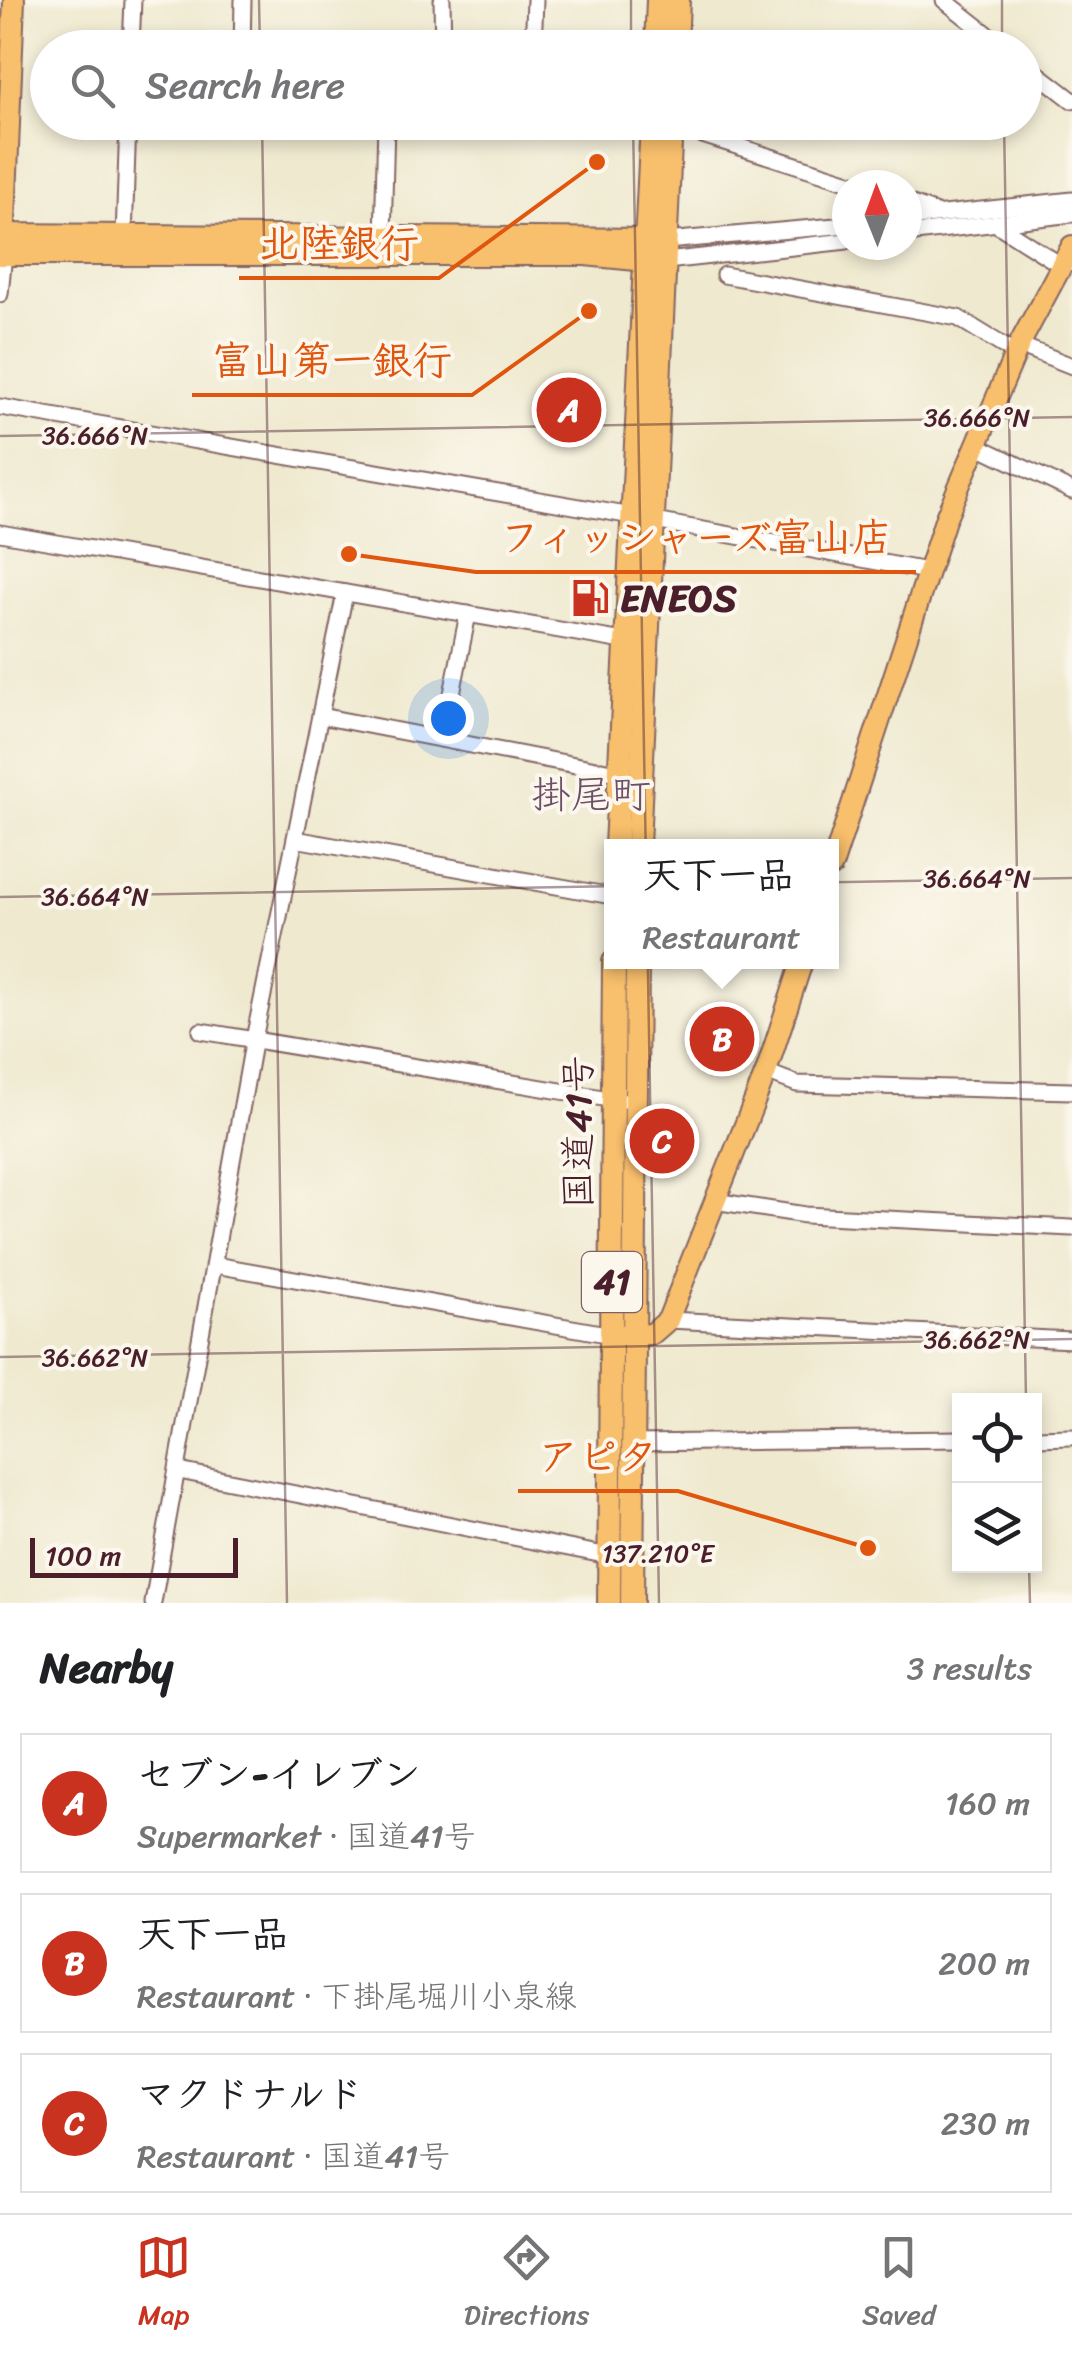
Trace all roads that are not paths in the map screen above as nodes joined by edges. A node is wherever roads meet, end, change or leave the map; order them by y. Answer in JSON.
{"nodes":[{"id":1,"x":14,"y":0,"type":"edge"},
{"id":2,"x":133,"y":0,"type":"edge"},
{"id":3,"x":243,"y":0,"type":"edge"},
{"id":4,"x":442,"y":0,"type":"edge"},
{"id":5,"x":535,"y":0,"type":"edge"},
{"id":6,"x":658,"y":0,"type":"edge"},
{"id":7,"x":678,"y":0,"type":"edge"},
{"id":8,"x":944,"y":0,"type":"edge"},
{"id":9,"x":132,"y":30,"type":"edge"},
{"id":10,"x":242,"y":30,"type":"edge"},
{"id":11,"x":443,"y":30,"type":"edge"},
{"id":12,"x":534,"y":30,"type":"edge"},
{"id":13,"x":657,"y":30,"type":"edge"},
{"id":14,"x":677,"y":30,"type":"edge"},
{"id":15,"x":982,"y":30,"type":"edge"},
{"id":16,"x":1042,"y":77,"type":"edge"},
{"id":17,"x":1072,"y":100,"type":"edge"},
{"id":18,"x":5,"y":120,"type":"edge"},
{"id":19,"x":127,"y":140,"type":"edge"},
{"id":20,"x":385,"y":140,"type":"edge"},
{"id":21,"x":664,"y":140,"type":"edge"},
{"id":22,"x":718,"y":140,"type":"edge"},
{"id":23,"x":832,"y":176,"type":"edge"},
{"id":24,"x":1072,"y":200,"type":"edge"},
{"id":25,"x":922,"y":208,"type":"edge"},
{"id":26,"x":939,"y":214,"type":"junction"},
{"id":27,"x":1072,"y":214,"type":"edge"},
{"id":28,"x":922,"y":216,"type":"edge"},
{"id":29,"x":997,"y":224,"type":"junction"},
{"id":30,"x":832,"y":227,"type":"edge"},
{"id":31,"x":922,"y":232,"type":"edge"},
{"id":32,"x":124,"y":237,"type":"junction"},
{"id":33,"x":382,"y":238,"type":"junction"},
{"id":34,"x":832,"y":243,"type":"edge"},
{"id":35,"x":2,"y":245,"type":"edge"},
{"id":36,"x":1072,"y":246,"type":"edge"},
{"id":37,"x":655,"y":250,"type":"junction"},
{"id":38,"x":763,"y":250,"type":"junction"},
{"id":39,"x":1066,"y":264,"type":"edge"},
{"id":40,"x":724,"y":275,"type":"dead end"},
{"id":41,"x":760,"y":282,"type":"junction"},
{"id":42,"x":0,"y":294,"type":"edge"},
{"id":43,"x":1017,"y":349,"type":"junction"},
{"id":44,"x":1072,"y":366,"type":"edge"},
{"id":45,"x":0,"y":408,"type":"edge"},
{"id":46,"x":976,"y":445,"type":"junction"},
{"id":47,"x":1072,"y":491,"type":"edge"},
{"id":48,"x":644,"y":519,"type":"junction"},
{"id":49,"x":0,"y":533,"type":"edge"},
{"id":50,"x":927,"y":571,"type":"junction"},
{"id":51,"x":345,"y":593,"type":"junction"},
{"id":52,"x":468,"y":614,"type":"junction"},
{"id":53,"x":623,"y":641,"type":"junction"},
{"id":54,"x":320,"y":716,"type":"junction"},
{"id":55,"x":443,"y":739,"type":"junction"},
{"id":56,"x":617,"y":773,"type":"junction"},
{"id":57,"x":616,"y":839,"type":"edge"},
{"id":58,"x":638,"y":839,"type":"edge"},
{"id":59,"x":295,"y":840,"type":"junction"},
{"id":60,"x":839,"y":844,"type":"edge"},
{"id":61,"x":604,"y":895,"type":"edge"},
{"id":62,"x":615,"y":969,"type":"edge"},
{"id":63,"x":635,"y":969,"type":"edge"},
{"id":64,"x":800,"y":969,"type":"edge"},
{"id":65,"x":201,"y":1031,"type":"dead end"},
{"id":66,"x":254,"y":1041,"type":"junction"},
{"id":67,"x":766,"y":1072,"type":"junction"},
{"id":68,"x":1072,"y":1091,"type":"edge"},
{"id":69,"x":624,"y":1101,"type":"junction"},
{"id":70,"x":714,"y":1201,"type":"junction"},
{"id":71,"x":1072,"y":1228,"type":"edge"},
{"id":72,"x":214,"y":1265,"type":"junction"},
{"id":73,"x":668,"y":1320,"type":"junction"},
{"id":74,"x":622,"y":1335,"type":"junction"},
{"id":75,"x":1072,"y":1340,"type":"edge"},
{"id":76,"x":1042,"y":1438,"type":"edge"},
{"id":77,"x":1072,"y":1438,"type":"edge"},
{"id":78,"x":952,"y":1439,"type":"edge"},
{"id":79,"x":632,"y":1443,"type":"junction"},
{"id":80,"x":178,"y":1471,"type":"junction"},
{"id":81,"x":609,"y":1556,"type":"junction"},
{"id":82,"x":153,"y":1603,"type":"edge"},
{"id":83,"x":610,"y":1603,"type":"edge"},
{"id":84,"x":632,"y":1603,"type":"edge"}],
"edges":[{"from":1,"to":18,"type":"main road"},
{"from":2,"to":9,"type":"street"},
{"from":3,"to":10,"type":"street"},
{"from":4,"to":11,"type":"street"},
{"from":5,"to":12,"type":"street"},
{"from":6,"to":13,"type":"highway"},
{"from":7,"to":14,"type":"highway"},
{"from":8,"to":15,"type":"street"},
{"from":16,"to":17,"type":"street"},
{"from":18,"to":35,"type":"main road"},
{"from":19,"to":32,"type":"street"},
{"from":20,"to":33,"type":"street"},
{"from":21,"to":37,"type":"highway"},
{"from":22,"to":23,"type":"street"},
{"from":24,"to":26,"type":"street"},
{"from":25,"to":26,"type":"street"},
{"from":26,"to":28,"type":"street"},
{"from":27,"to":29,"type":"street"},
{"from":29,"to":31,"type":"street"},
{"from":29,"to":39,"type":"street"},
{"from":30,"to":37,"type":"street"},
{"from":32,"to":33,"type":"highway"},
{"from":32,"to":35,"type":"highway"},
{"from":33,"to":37,"type":"highway"},
{"from":34,"to":38,"type":"street"},
{"from":35,"to":37,"type":"highway"},
{"from":35,"to":42,"type":"street"},
{"from":36,"to":39,"type":"main road"},
{"from":37,"to":38,"type":"street"},
{"from":37,"to":48,"type":"highway"},
{"from":38,"to":41,"type":"street"},
{"from":39,"to":43,"type":"main road"},
{"from":40,"to":41,"type":"street"},
{"from":41,"to":43,"type":"street"},
{"from":43,"to":44,"type":"street"},
{"from":43,"to":46,"type":"main road"},
{"from":45,"to":48,"type":"street"},
{"from":46,"to":47,"type":"street"},
{"from":46,"to":50,"type":"main road"},
{"from":48,"to":50,"type":"street"},
{"from":48,"to":53,"type":"highway"},
{"from":48,"to":58,"type":"highway"},
{"from":49,"to":51,"type":"street"},
{"from":50,"to":60,"type":"main road"},
{"from":51,"to":52,"type":"street"},
{"from":51,"to":54,"type":"street"},
{"from":52,"to":53,"type":"street"},
{"from":52,"to":55,"type":"street"},
{"from":53,"to":56,"type":"highway"},
{"from":54,"to":55,"type":"street"},
{"from":54,"to":59,"type":"street"},
{"from":55,"to":56,"type":"street"},
{"from":56,"to":57,"type":"highway"},
{"from":59,"to":61,"type":"street"},
{"from":59,"to":66,"type":"street"},
{"from":62,"to":69,"type":"highway","name":"国道41号","number":"41"},
{"from":63,"to":69,"type":"highway","name":"国道41号","number":"41"},
{"from":64,"to":67,"type":"main road"},
{"from":65,"to":66,"type":"street"},
{"from":66,"to":69,"type":"street"},
{"from":66,"to":72,"type":"street"},
{"from":67,"to":68,"type":"street"},
{"from":67,"to":70,"type":"main road"},
{"from":69,"to":74,"type":"highway","name":"国道41号","number":"41"},
{"from":70,"to":71,"type":"street"},
{"from":70,"to":73,"type":"main road"},
{"from":72,"to":74,"type":"street"},
{"from":72,"to":80,"type":"street"},
{"from":73,"to":74,"type":"main road"},
{"from":73,"to":75,"type":"street"},
{"from":74,"to":79,"type":"highway","name":"国道41号","number":"41"},
{"from":74,"to":81,"type":"highway","name":"国道41号","number":"41"},
{"from":76,"to":77,"type":"street"},
{"from":78,"to":79,"type":"street"},
{"from":79,"to":84,"type":"highway","name":"国道41号","number":"41"},
{"from":80,"to":81,"type":"street"},
{"from":80,"to":82,"type":"street"},
{"from":81,"to":83,"type":"highway","name":"国道41号","number":"41"}]}
